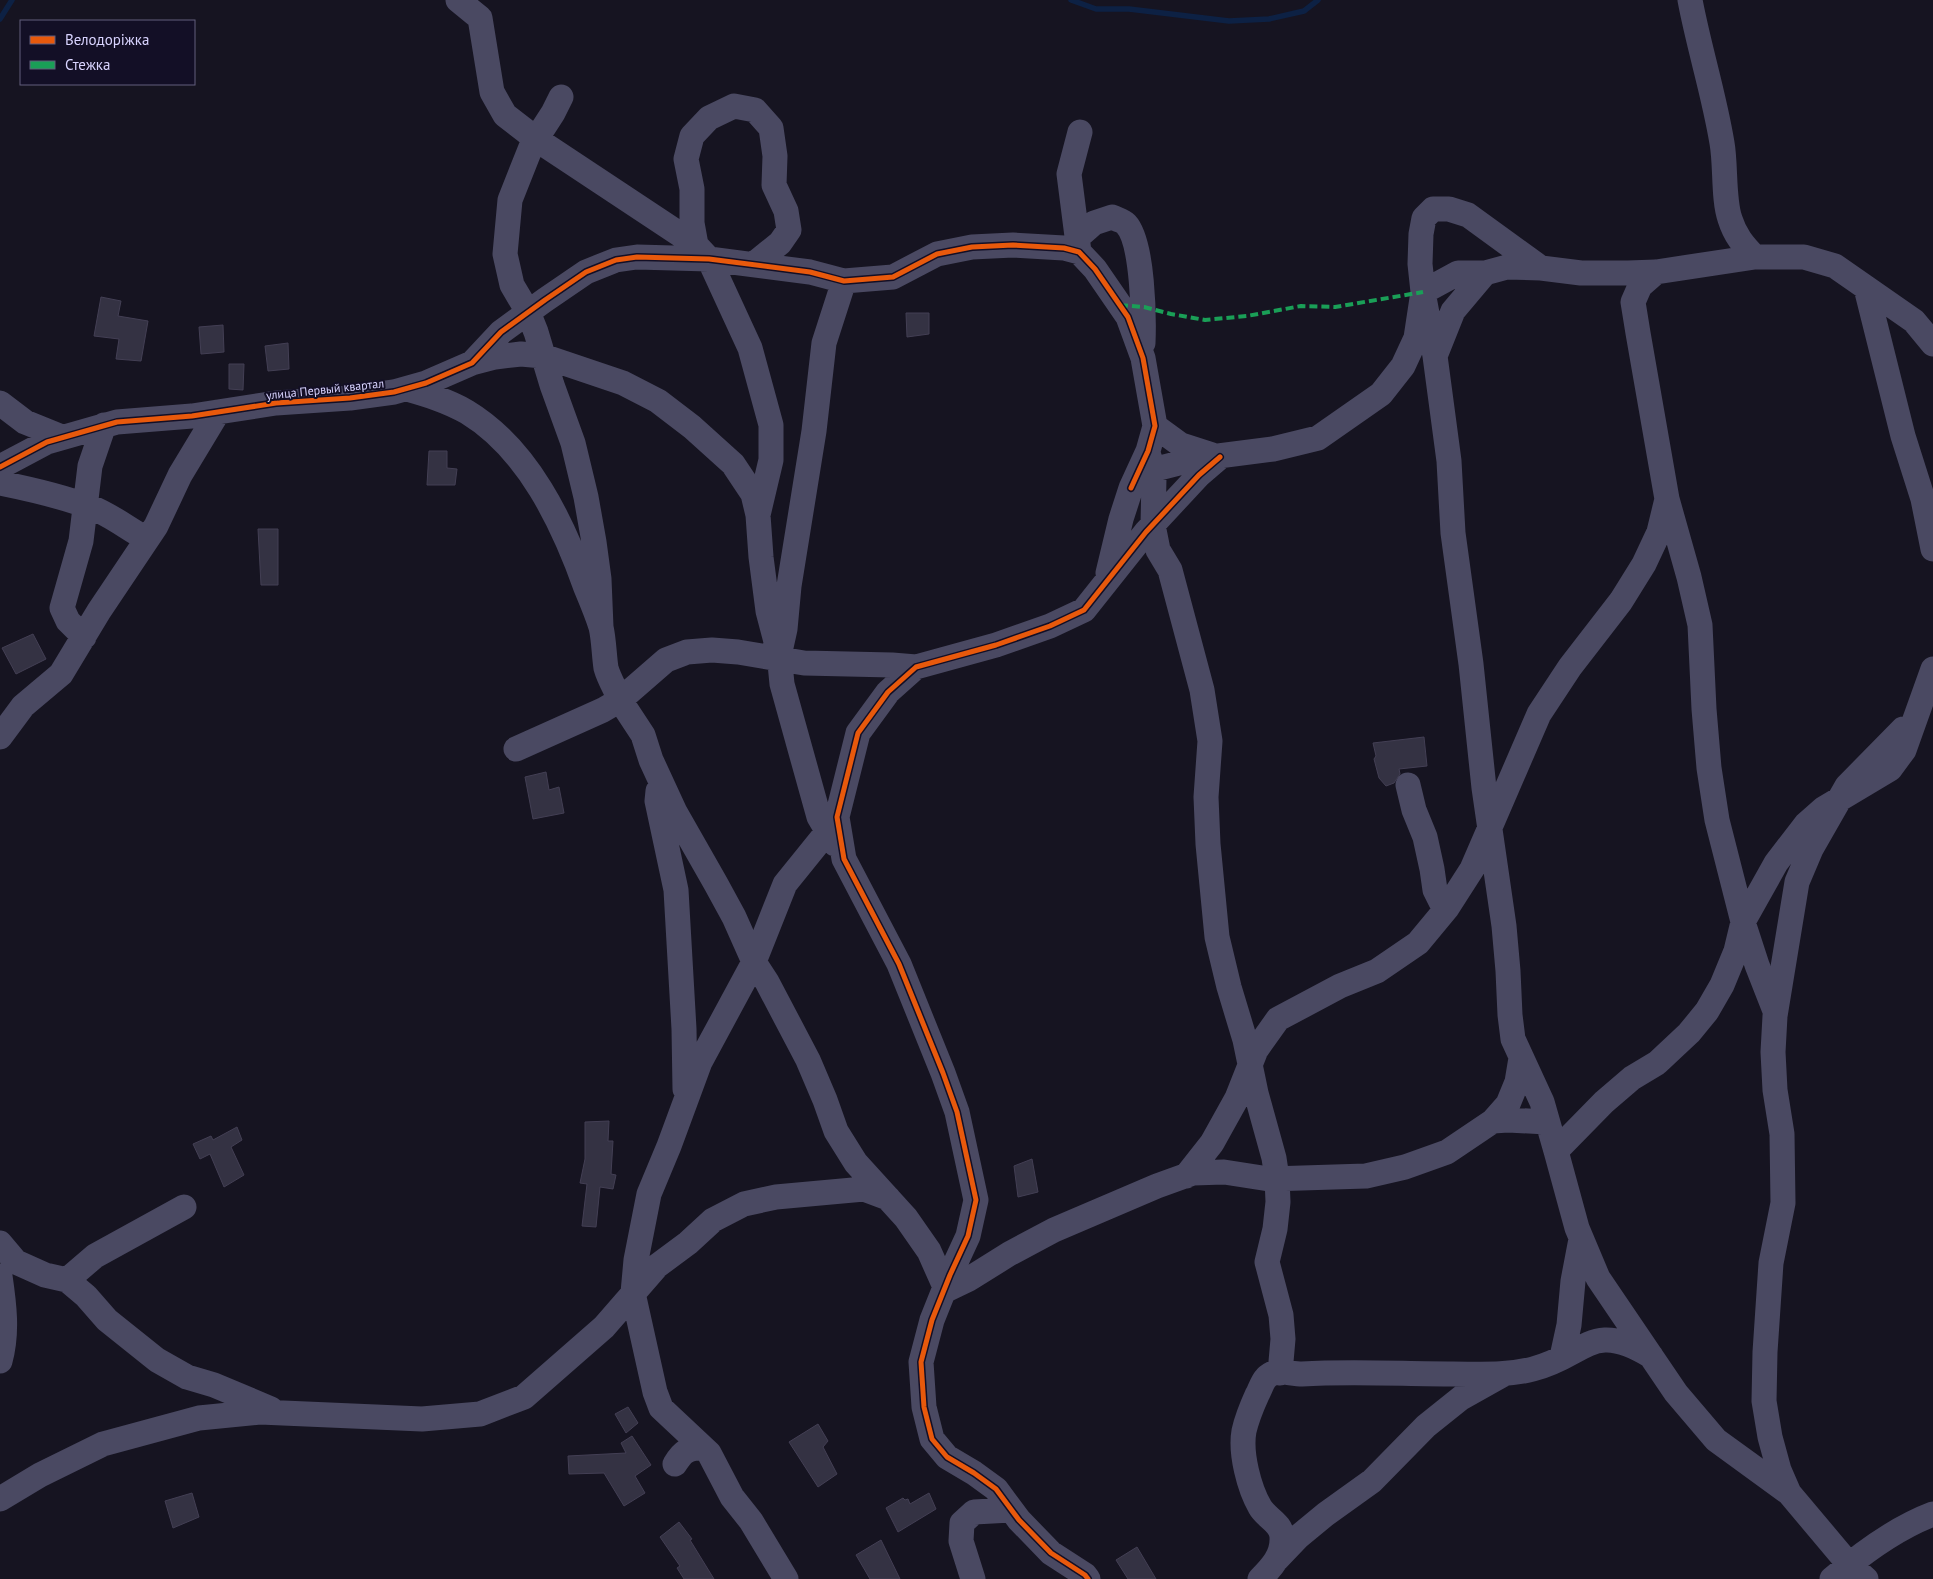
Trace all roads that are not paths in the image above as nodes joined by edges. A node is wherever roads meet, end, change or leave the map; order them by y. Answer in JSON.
{"nodes":[{"id":1,"x":458,"y":0,"type":"edge"},
{"id":2,"x":1690,"y":0,"type":"edge"},
{"id":3,"x":479,"y":9,"type":"edge"},
{"id":4,"x":561,"y":97,"type":"dead end"},
{"id":5,"x":1080,"y":132,"type":"dead end"},
{"id":6,"x":536,"y":139,"type":"junction"},
{"id":7,"x":1729,"y":216,"type":"junction"},
{"id":8,"x":1078,"y":245,"type":"junction"},
{"id":9,"x":702,"y":252,"type":"junction"},
{"id":10,"x":1755,"y":257,"type":"junction"},
{"id":11,"x":1707,"y":263,"type":"junction"},
{"id":12,"x":754,"y":264,"type":"junction"},
{"id":13,"x":1541,"y":268,"type":"junction"},
{"id":14,"x":1656,"y":272,"type":"junction"},
{"id":15,"x":1485,"y":273,"type":"junction"},
{"id":16,"x":844,"y":281,"type":"junction"},
{"id":17,"x":1866,"y":288,"type":"junction"},
{"id":18,"x":1423,"y":292,"type":"junction"},
{"id":19,"x":528,"y":312,"type":"junction"},
{"id":20,"x":1933,"y":344,"type":"edge"},
{"id":21,"x":543,"y":356,"type":"junction"},
{"id":22,"x":1435,"y":356,"type":"junction"},
{"id":23,"x":1143,"y":358,"type":"junction"},
{"id":24,"x":472,"y":363,"type":"junction"},
{"id":25,"x":407,"y":388,"type":"junction"},
{"id":26,"x":0,"y":403,"type":"edge"},
{"id":27,"x":218,"y":412,"type":"junction"},
{"id":28,"x":104,"y":425,"type":"junction"},
{"id":29,"x":1155,"y":426,"type":"junction"},
{"id":30,"x":62,"y":437,"type":"junction"},
{"id":31,"x":1220,"y":457,"type":"junction"},
{"id":32,"x":1150,"y":460,"type":"junction"},
{"id":33,"x":0,"y":467,"type":"edge"},
{"id":34,"x":0,"y":483,"type":"edge"},
{"id":35,"x":1667,"y":499,"type":"junction"},
{"id":36,"x":87,"y":506,"type":"junction"},
{"id":37,"x":758,"y":515,"type":"junction"},
{"id":38,"x":1153,"y":525,"type":"junction"},
{"id":39,"x":147,"y":539,"type":"junction"},
{"id":40,"x":1933,"y":549,"type":"edge"},
{"id":41,"x":1106,"y":582,"type":"junction"},
{"id":42,"x":601,"y":627,"type":"junction"},
{"id":43,"x":84,"y":637,"type":"junction"},
{"id":44,"x":779,"y":656,"type":"junction"},
{"id":45,"x":916,"y":667,"type":"junction"},
{"id":46,"x":1933,"y":669,"type":"edge"},
{"id":47,"x":620,"y":700,"type":"junction"},
{"id":48,"x":1926,"y":703,"type":"edge"},
{"id":49,"x":0,"y":737,"type":"edge"},
{"id":50,"x":516,"y":749,"type":"dead end"},
{"id":51,"x":661,"y":779,"type":"junction"},
{"id":52,"x":1408,"y":785,"type":"dead end"},
{"id":53,"x":1840,"y":798,"type":"junction"},
{"id":54,"x":832,"y":824,"type":"junction"},
{"id":55,"x":1490,"y":828,"type":"junction"},
{"id":56,"x":1445,"y":910,"type":"junction"},
{"id":57,"x":1743,"y":922,"type":"junction"},
{"id":58,"x":754,"y":962,"type":"junction"},
{"id":59,"x":1775,"y":1012,"type":"junction"},
{"id":60,"x":1521,"y":1058,"type":"junction"},
{"id":61,"x":1250,"y":1065,"type":"junction"},
{"id":62,"x":686,"y":1098,"type":"junction"},
{"id":63,"x":1493,"y":1121,"type":"junction"},
{"id":64,"x":1547,"y":1122,"type":"junction"},
{"id":65,"x":1556,"y":1151,"type":"junction"},
{"id":66,"x":1186,"y":1176,"type":"junction"},
{"id":67,"x":1278,"y":1178,"type":"junction"},
{"id":68,"x":888,"y":1198,"type":"junction"},
{"id":69,"x":184,"y":1207,"type":"dead end"},
{"id":70,"x":1582,"y":1239,"type":"junction"},
{"id":71,"x":0,"y":1243,"type":"edge"},
{"id":72,"x":0,"y":1276,"type":"edge"},
{"id":73,"x":67,"y":1280,"type":"junction"},
{"id":74,"x":944,"y":1289,"type":"junction"},
{"id":75,"x":633,"y":1293,"type":"junction"},
{"id":76,"x":1651,"y":1356,"type":"junction"},
{"id":77,"x":1562,"y":1358,"type":"junction"},
{"id":78,"x":0,"y":1361,"type":"edge"},
{"id":79,"x":1280,"y":1373,"type":"junction"},
{"id":80,"x":1504,"y":1374,"type":"junction"},
{"id":81,"x":280,"y":1412,"type":"junction"},
{"id":82,"x":703,"y":1448,"type":"junction"},
{"id":83,"x":675,"y":1464,"type":"dead end"},
{"id":84,"x":1789,"y":1493,"type":"junction"},
{"id":85,"x":0,"y":1499,"type":"edge"},
{"id":86,"x":1011,"y":1510,"type":"junction"},
{"id":87,"x":1933,"y":1514,"type":"edge"},
{"id":88,"x":1277,"y":1560,"type":"junction"},
{"id":89,"x":1849,"y":1574,"type":"edge"},
{"id":90,"x":786,"y":1579,"type":"edge"},
{"id":91,"x":973,"y":1579,"type":"edge"},
{"id":92,"x":1086,"y":1579,"type":"edge"},
{"id":93,"x":1260,"y":1579,"type":"edge"}],
"edges":[{"from":1,"to":3,"type":"street"},
{"from":2,"to":7,"type":"street"},
{"from":3,"to":6,"type":"street"},
{"from":4,"to":6,"type":"street"},
{"from":5,"to":8,"type":"street"},
{"from":6,"to":9,"type":"street"},
{"from":6,"to":19,"type":"street"},
{"from":7,"to":10,"type":"street"},
{"from":7,"to":11,"type":"street"},
{"from":8,"to":16,"type":"street","name":"улица Первый квартал"},
{"from":8,"to":23,"type":"street"},
{"from":8,"to":23,"type":"street"},
{"from":9,"to":12,"type":"street","name":"улица Первый квартал"},
{"from":9,"to":12,"type":"street"},
{"from":9,"to":19,"type":"street","name":"улица Первый квартал"},
{"from":9,"to":37,"type":"street"},
{"from":10,"to":11,"type":"street"},
{"from":10,"to":17,"type":"street"},
{"from":11,"to":14,"type":"street"},
{"from":12,"to":16,"type":"street","name":"улица Первый квартал"},
{"from":13,"to":14,"type":"street"},
{"from":13,"to":15,"type":"street"},
{"from":13,"to":18,"type":"street"},
{"from":14,"to":35,"type":"street"},
{"from":15,"to":18,"type":"street"},
{"from":15,"to":22,"type":"street"},
{"from":16,"to":44,"type":"street"},
{"from":17,"to":20,"type":"street"},
{"from":17,"to":40,"type":"street"},
{"from":18,"to":22,"type":"street"},
{"from":18,"to":31,"type":"street"},
{"from":19,"to":21,"type":"street"},
{"from":19,"to":24,"type":"street","name":"улица Первый квартал"},
{"from":21,"to":24,"type":"street"},
{"from":21,"to":37,"type":"street"},
{"from":21,"to":42,"type":"street"},
{"from":22,"to":55,"type":"street"},
{"from":23,"to":29,"type":"street"},
{"from":24,"to":25,"type":"street","name":"улица Первый квартал"},
{"from":25,"to":27,"type":"street","name":"улица Первый квартал"},
{"from":25,"to":42,"type":"street"},
{"from":26,"to":30,"type":"street"},
{"from":27,"to":28,"type":"street","name":"улица Первый квартал"},
{"from":27,"to":39,"type":"street"},
{"from":28,"to":30,"type":"street","name":"улица Первый квартал"},
{"from":28,"to":36,"type":"street"},
{"from":29,"to":31,"type":"street"},
{"from":29,"to":32,"type":"street"},
{"from":30,"to":33,"type":"street","name":"улица Первый квартал"},
{"from":31,"to":32,"type":"street"},
{"from":31,"to":38,"type":"street"},
{"from":32,"to":38,"type":"street"},
{"from":32,"to":41,"type":"street"},
{"from":34,"to":36,"type":"street"},
{"from":35,"to":55,"type":"street"},
{"from":35,"to":57,"type":"street"},
{"from":36,"to":39,"type":"street"},
{"from":36,"to":43,"type":"street"},
{"from":37,"to":44,"type":"street"},
{"from":38,"to":41,"type":"street"},
{"from":38,"to":61,"type":"street"},
{"from":39,"to":43,"type":"street"},
{"from":41,"to":45,"type":"street"},
{"from":42,"to":47,"type":"street"},
{"from":43,"to":49,"type":"street"},
{"from":44,"to":45,"type":"street"},
{"from":44,"to":47,"type":"street"},
{"from":44,"to":54,"type":"street"},
{"from":45,"to":54,"type":"street"},
{"from":46,"to":48,"type":"street"},
{"from":47,"to":50,"type":"street"},
{"from":47,"to":51,"type":"street"},
{"from":48,"to":53,"type":"street"},
{"from":51,"to":58,"type":"street"},
{"from":51,"to":62,"type":"street"},
{"from":52,"to":56,"type":"street"},
{"from":53,"to":57,"type":"street"},
{"from":53,"to":59,"type":"street"},
{"from":54,"to":58,"type":"street"},
{"from":54,"to":74,"type":"street"},
{"from":55,"to":56,"type":"street"},
{"from":55,"to":60,"type":"street"},
{"from":56,"to":61,"type":"street"},
{"from":57,"to":59,"type":"street"},
{"from":57,"to":65,"type":"street"},
{"from":58,"to":62,"type":"street"},
{"from":58,"to":68,"type":"street"},
{"from":59,"to":84,"type":"street"},
{"from":60,"to":63,"type":"street"},
{"from":60,"to":64,"type":"street"},
{"from":61,"to":66,"type":"street"},
{"from":61,"to":67,"type":"street"},
{"from":62,"to":75,"type":"street"},
{"from":63,"to":64,"type":"street"},
{"from":63,"to":67,"type":"street"},
{"from":64,"to":65,"type":"street"},
{"from":65,"to":70,"type":"street"},
{"from":66,"to":67,"type":"street"},
{"from":66,"to":74,"type":"street"},
{"from":67,"to":79,"type":"street"},
{"from":68,"to":74,"type":"street"},
{"from":68,"to":75,"type":"street"},
{"from":69,"to":73,"type":"street"},
{"from":70,"to":76,"type":"street"},
{"from":70,"to":77,"type":"street"},
{"from":71,"to":73,"type":"street"},
{"from":72,"to":78,"type":"street"},
{"from":73,"to":81,"type":"street"},
{"from":74,"to":86,"type":"street"},
{"from":75,"to":81,"type":"street"},
{"from":75,"to":82,"type":"street"},
{"from":76,"to":77,"type":"street"},
{"from":76,"to":84,"type":"street"},
{"from":77,"to":80,"type":"street"},
{"from":79,"to":80,"type":"street"},
{"from":79,"to":88,"type":"street"},
{"from":80,"to":88,"type":"street"},
{"from":81,"to":85,"type":"street"},
{"from":82,"to":83,"type":"street"},
{"from":82,"to":90,"type":"street"},
{"from":84,"to":89,"type":"street"},
{"from":86,"to":91,"type":"street"},
{"from":86,"to":92,"type":"street"},
{"from":87,"to":89,"type":"street"},
{"from":88,"to":93,"type":"street"}]}
